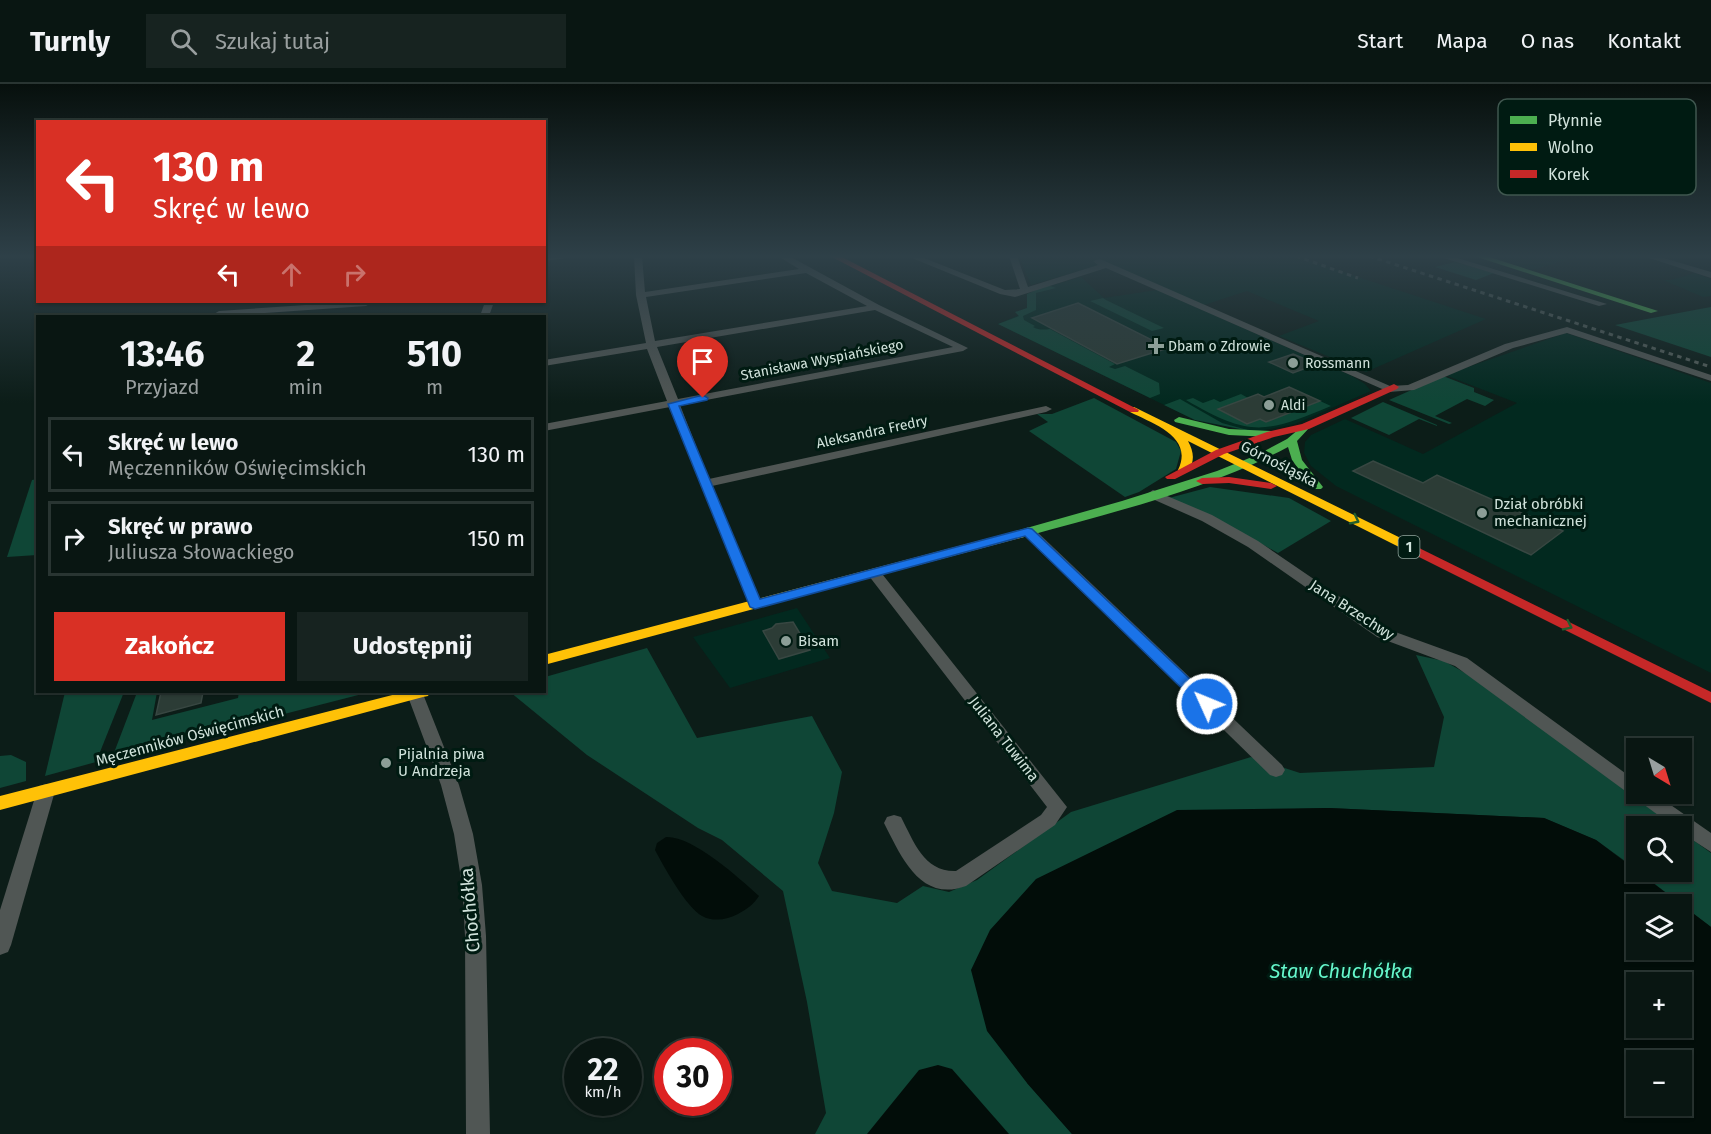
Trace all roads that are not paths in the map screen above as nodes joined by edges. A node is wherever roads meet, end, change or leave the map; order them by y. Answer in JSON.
{"nodes":[{"id":1,"x":330,"y":305,"type":"edge"},
{"id":2,"x":643,"y":305,"type":"edge"},
{"id":3,"x":872,"y":305,"type":"edge"},
{"id":4,"x":933,"y":305,"type":"edge"},
{"id":5,"x":942,"y":305,"type":"edge"},
{"id":6,"x":1199,"y":305,"type":"edge"},
{"id":7,"x":1635,"y":305,"type":"edge"},
{"id":8,"x":876,"y":307,"type":"junction"},
{"id":9,"x":1654,"y":311,"type":"dead end"},
{"id":10,"x":219,"y":314,"type":"dead end"},
{"id":11,"x":651,"y":345,"type":"junction"},
{"id":12,"x":546,"y":363,"type":"edge"},
{"id":13,"x":1711,"y":378,"type":"edge"},
{"id":14,"x":1392,"y":388,"type":"junction"},
{"id":15,"x":673,"y":404,"type":"junction"},
{"id":16,"x":1046,"y":409,"type":"dead end"},
{"id":17,"x":1177,"y":425,"type":"junction"},
{"id":18,"x":1305,"y":427,"type":"junction"},
{"id":19,"x":546,"y":428,"type":"edge"},
{"id":20,"x":1271,"y":434,"type":"junction"},
{"id":21,"x":1292,"y":440,"type":"junction"},
{"id":22,"x":1234,"y":447,"type":"junction"},
{"id":23,"x":1220,"y":452,"type":"junction"},
{"id":24,"x":1257,"y":458,"type":"junction"},
{"id":25,"x":1244,"y":465,"type":"junction"},
{"id":26,"x":1184,"y":470,"type":"junction"},
{"id":27,"x":1202,"y":481,"type":"junction"},
{"id":28,"x":705,"y":484,"type":"junction"},
{"id":29,"x":1317,"y":487,"type":"junction"},
{"id":30,"x":1153,"y":494,"type":"junction"},
{"id":31,"x":1302,"y":494,"type":"junction"},
{"id":32,"x":1028,"y":531,"type":"junction"},
{"id":33,"x":874,"y":573,"type":"junction"},
{"id":34,"x":1552,"y":603,"type":"dead end"},
{"id":35,"x":755,"y":604,"type":"junction"},
{"id":36,"x":546,"y":659,"type":"edge"},
{"id":37,"x":419,"y":693,"type":"edge"},
{"id":38,"x":1711,"y":698,"type":"edge"},
{"id":39,"x":1276,"y":770,"type":"dead end"},
{"id":40,"x":1626,"y":783,"type":"edge"},
{"id":41,"x":46,"y":791,"type":"junction"},
{"id":42,"x":0,"y":803,"type":"edge"},
{"id":43,"x":1656,"y":804,"type":"edge"},
{"id":44,"x":894,"y":823,"type":"dead end"},
{"id":45,"x":1711,"y":844,"type":"edge"},
{"id":46,"x":0,"y":945,"type":"edge"},
{"id":47,"x":478,"y":1134,"type":"edge"}],
"edges":[{"from":1,"to":10,"type":"street"},
{"from":2,"to":11,"type":"street"},
{"from":3,"to":8,"type":"street"},
{"from":4,"to":17,"type":"main road","name":"Górnośląska","number":"1"},
{"from":5,"to":17,"type":"main road","name":"Górnośląska","number":"1"},
{"from":6,"to":14,"type":"street"},
{"from":7,"to":9,"type":"main road"},
{"from":8,"to":11,"type":"street"},
{"from":8,"to":15,"type":"street","name":"Stanisława Wyspiańskiego"},
{"from":11,"to":12,"type":"street"},
{"from":11,"to":15,"type":"street"},
{"from":13,"to":14,"type":"street"},
{"from":14,"to":18,"type":"main road"},
{"from":15,"to":19,"type":"street","name":"Stanisława Wyspiańskiego"},
{"from":15,"to":28,"type":"street"},
{"from":16,"to":28,"type":"street","name":"Aleksandra Fredry"},
{"from":17,"to":20,"type":"main road"},
{"from":17,"to":22,"type":"main road","name":"Górnośląska","number":"1"},
{"from":17,"to":23,"type":"main road","name":"Górnośląska","number":"1"},
{"from":17,"to":26,"type":"main road"},
{"from":18,"to":20,"type":"main road"},
{"from":18,"to":21,"type":"main road"},
{"from":20,"to":22,"type":"main road"},
{"from":21,"to":24,"type":"main road"},
{"from":21,"to":29,"type":"main road"},
{"from":22,"to":23,"type":"main road"},
{"from":22,"to":24,"type":"main road","name":"Górnośląska","number":"1"},
{"from":23,"to":25,"type":"main road","name":"Górnośląska","number":"1"},
{"from":23,"to":26,"type":"main road"},
{"from":24,"to":25,"type":"main road"},
{"from":24,"to":29,"type":"main road","name":"Górnośląska","number":"1"},
{"from":25,"to":27,"type":"main road"},
{"from":25,"to":31,"type":"main road","name":"Górnośląska","number":"1"},
{"from":26,"to":30,"type":"main road"},
{"from":27,"to":30,"type":"main road"},
{"from":27,"to":31,"type":"main road"},
{"from":28,"to":35,"type":"street"},
{"from":29,"to":34,"type":"main road","name":"Górnośląska","number":"1"},
{"from":30,"to":32,"type":"main road"},
{"from":30,"to":40,"type":"street","name":"Jana Brzechwy"},
{"from":31,"to":38,"type":"main road","name":"Górnośląska","number":"1","one_way":true},
{"from":32,"to":33,"type":"main road"},
{"from":32,"to":39,"type":"street"},
{"from":33,"to":35,"type":"main road"},
{"from":33,"to":44,"type":"street","name":"Juliana Tuwima"},
{"from":35,"to":36,"type":"main road"},
{"from":37,"to":41,"type":"main road","name":"Męczenników Oświęcimskich"},
{"from":37,"to":47,"type":"street","name":"Chochółka"},
{"from":41,"to":42,"type":"main road","name":"Męczenników Oświęcimskich"},
{"from":41,"to":46,"type":"street"},
{"from":43,"to":45,"type":"street"}]}
